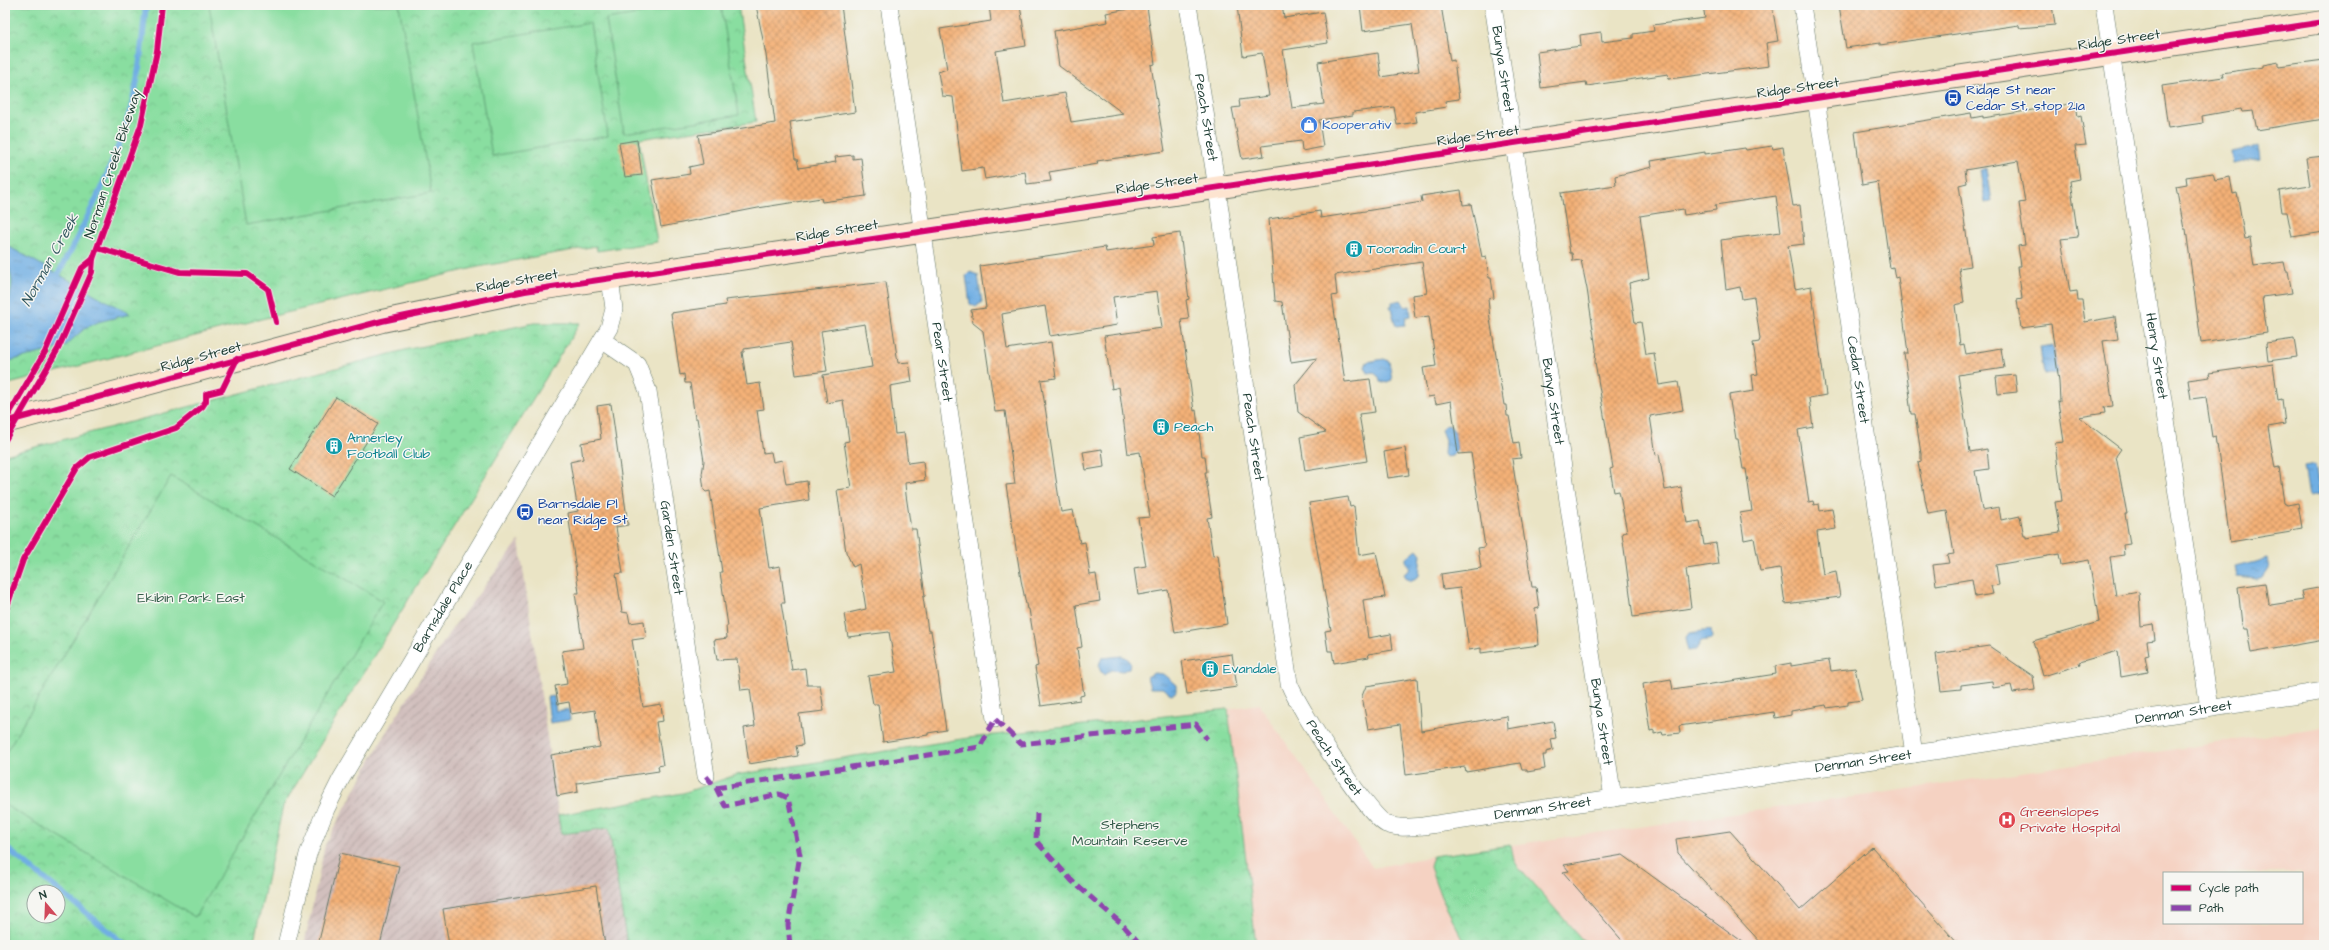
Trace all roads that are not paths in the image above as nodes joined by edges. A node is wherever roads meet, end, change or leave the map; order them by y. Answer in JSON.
{"nodes":[{"id":1,"x":889,"y":5,"type":"edge"},
{"id":2,"x":1188,"y":5,"type":"edge"},
{"id":3,"x":1493,"y":5,"type":"edge"},
{"id":4,"x":1802,"y":5,"type":"edge"},
{"id":5,"x":2104,"y":5,"type":"edge"},
{"id":6,"x":2324,"y":22,"type":"edge"},
{"id":7,"x":2111,"y":54,"type":"junction"},
{"id":8,"x":1816,"y":98,"type":"junction"},
{"id":9,"x":1514,"y":143,"type":"junction"},
{"id":10,"x":1217,"y":187,"type":"junction"},
{"id":11,"x":923,"y":231,"type":"junction"},
{"id":12,"x":610,"y":278,"type":"junction"},
{"id":13,"x":602,"y":340,"type":"junction"},
{"id":14,"x":5,"y":422,"type":"edge"},
{"id":15,"x":2324,"y":690,"type":"edge"},
{"id":16,"x":2209,"y":708,"type":"junction"},
{"id":17,"x":995,"y":719,"type":"dead end"},
{"id":18,"x":1914,"y":754,"type":"junction"},
{"id":19,"x":706,"y":776,"type":"dead end"},
{"id":20,"x":1613,"y":798,"type":"junction"},
{"id":21,"x":1403,"y":827,"type":"joint"},
{"id":22,"x":286,"y":945,"type":"edge"}],
"edges":[{"from":1,"to":11,"type":"street","name":"Pear Street"},
{"from":2,"to":10,"type":"street","name":"Peach Street"},
{"from":3,"to":9,"type":"street","name":"Bunya Street"},
{"from":4,"to":8,"type":"street","name":"Cedar Street"},
{"from":5,"to":7,"type":"street","name":"Henry Street"},
{"from":6,"to":7,"type":"street","name":"Ridge Street"},
{"from":7,"to":8,"type":"street","name":"Ridge Street"},
{"from":7,"to":16,"type":"street","name":"Henry Street"},
{"from":8,"to":9,"type":"street","name":"Ridge Street"},
{"from":8,"to":18,"type":"street","name":"Cedar Street"},
{"from":9,"to":10,"type":"street","name":"Ridge Street"},
{"from":9,"to":20,"type":"street","name":"Bunya Street"},
{"from":10,"to":11,"type":"street","name":"Ridge Street"},
{"from":10,"to":21,"type":"street","name":"Peach Street"},
{"from":11,"to":12,"type":"street","name":"Ridge Street"},
{"from":11,"to":17,"type":"street","name":"Pear Street"},
{"from":12,"to":13,"type":"street","name":"Barnsdale Place"},
{"from":12,"to":14,"type":"street","name":"Ridge Street"},
{"from":13,"to":19,"type":"street","name":"Garden Street"},
{"from":13,"to":22,"type":"street","name":"Barnsdale Place"},
{"from":15,"to":16,"type":"street","name":"Denman Street"},
{"from":16,"to":18,"type":"street","name":"Denman Street"},
{"from":18,"to":20,"type":"street","name":"Denman Street"},
{"from":20,"to":21,"type":"street","name":"Denman Street"}]}
